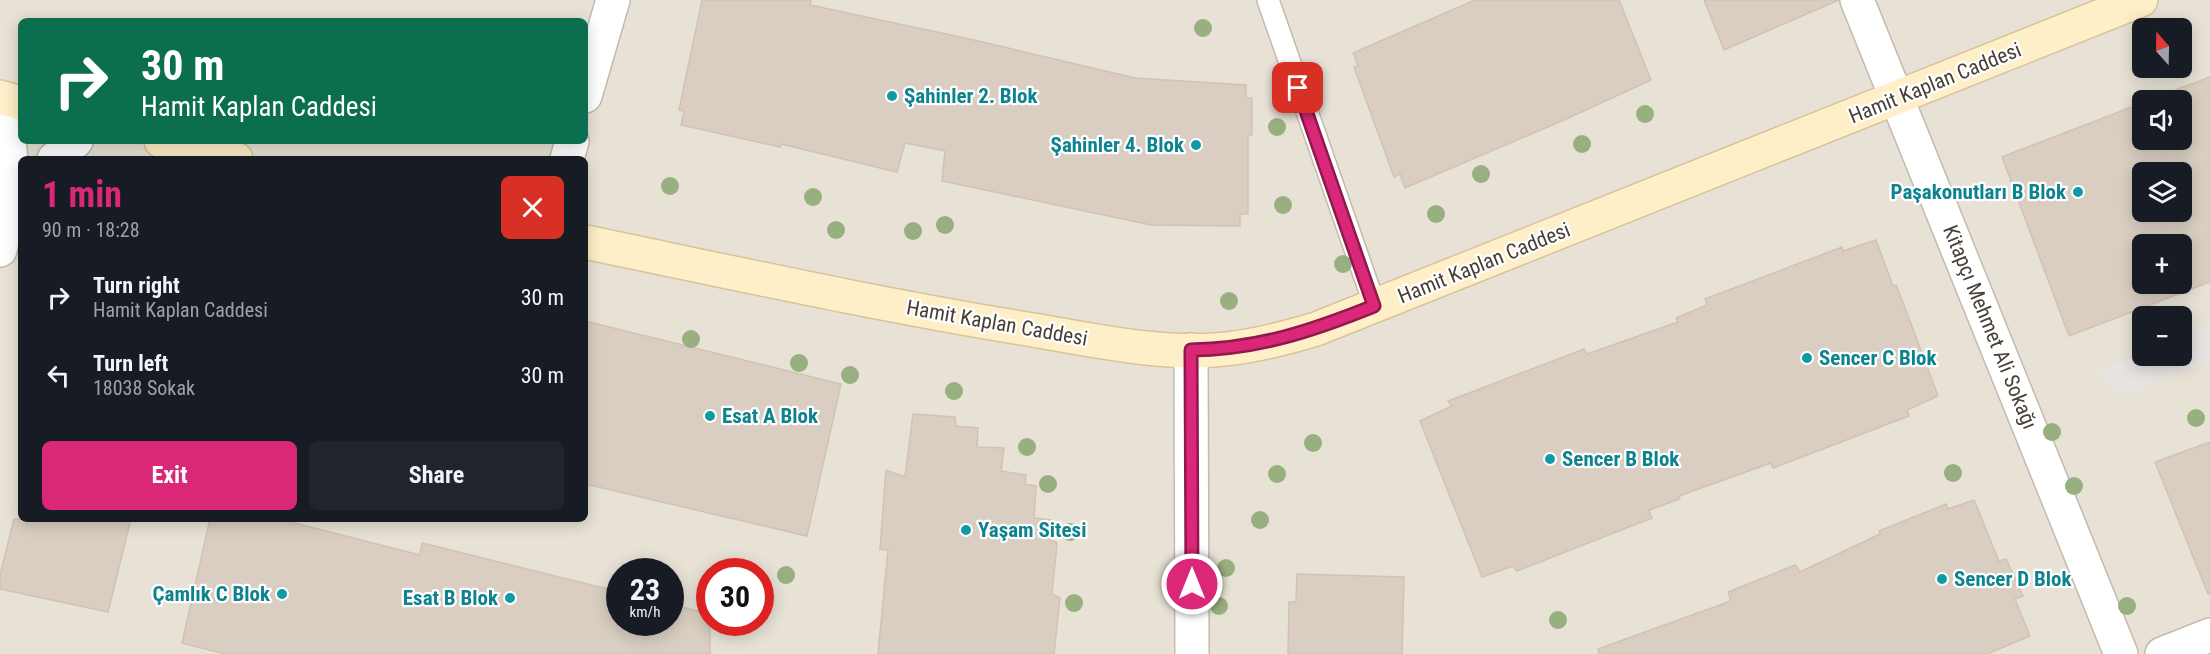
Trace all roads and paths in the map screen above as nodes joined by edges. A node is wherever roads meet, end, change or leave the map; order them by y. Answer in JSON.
{"nodes":[{"id":1,"x":613,"y":0,"type":"edge"},
{"id":2,"x":1268,"y":0,"type":"edge"},
{"id":3,"x":1857,"y":0,"type":"edge"},
{"id":4,"x":2141,"y":0,"type":"edge"},
{"id":5,"x":588,"y":86,"type":"edge"},
{"id":6,"x":7,"y":99,"type":"edge"},
{"id":7,"x":1897,"y":99,"type":"junction"},
{"id":8,"x":72,"y":144,"type":"edge"},
{"id":9,"x":174,"y":144,"type":"edge"},
{"id":10,"x":58,"y":156,"type":"edge"},
{"id":11,"x":224,"y":156,"type":"edge"},
{"id":12,"x":18,"y":189,"type":"edge"},
{"id":13,"x":588,"y":243,"type":"edge"},
{"id":14,"x":0,"y":250,"type":"edge"},
{"id":15,"x":1374,"y":306,"type":"junction"},
{"id":16,"x":1191,"y":350,"type":"junction"},
{"id":17,"x":2210,"y":635,"type":"edge"},
{"id":18,"x":1192,"y":654,"type":"edge"},
{"id":19,"x":2121,"y":654,"type":"edge"},
{"id":20,"x":2162,"y":654,"type":"edge"}],
"edges":[{"from":1,"to":5,"type":"street"},
{"from":2,"to":15,"type":"lane"},
{"from":3,"to":7,"type":"street","name":"Kitapçı Mehmet Ali Sokağı"},
{"from":4,"to":7,"type":"main road","name":"Hamit Kaplan Caddesi"},
{"from":6,"to":12,"type":"street"},
{"from":7,"to":15,"type":"main road","name":"Hamit Kaplan Caddesi"},
{"from":7,"to":19,"type":"street","name":"Kitapçı Mehmet Ali Sokağı"},
{"from":8,"to":10,"type":"street"},
{"from":9,"to":11,"type":"main road"},
{"from":12,"to":14,"type":"street"},
{"from":13,"to":16,"type":"main road","name":"Hamit Kaplan Caddesi"},
{"from":15,"to":16,"type":"main road","name":"Hamit Kaplan Caddesi"},
{"from":16,"to":18,"type":"street"},
{"from":17,"to":20,"type":"street"}]}
